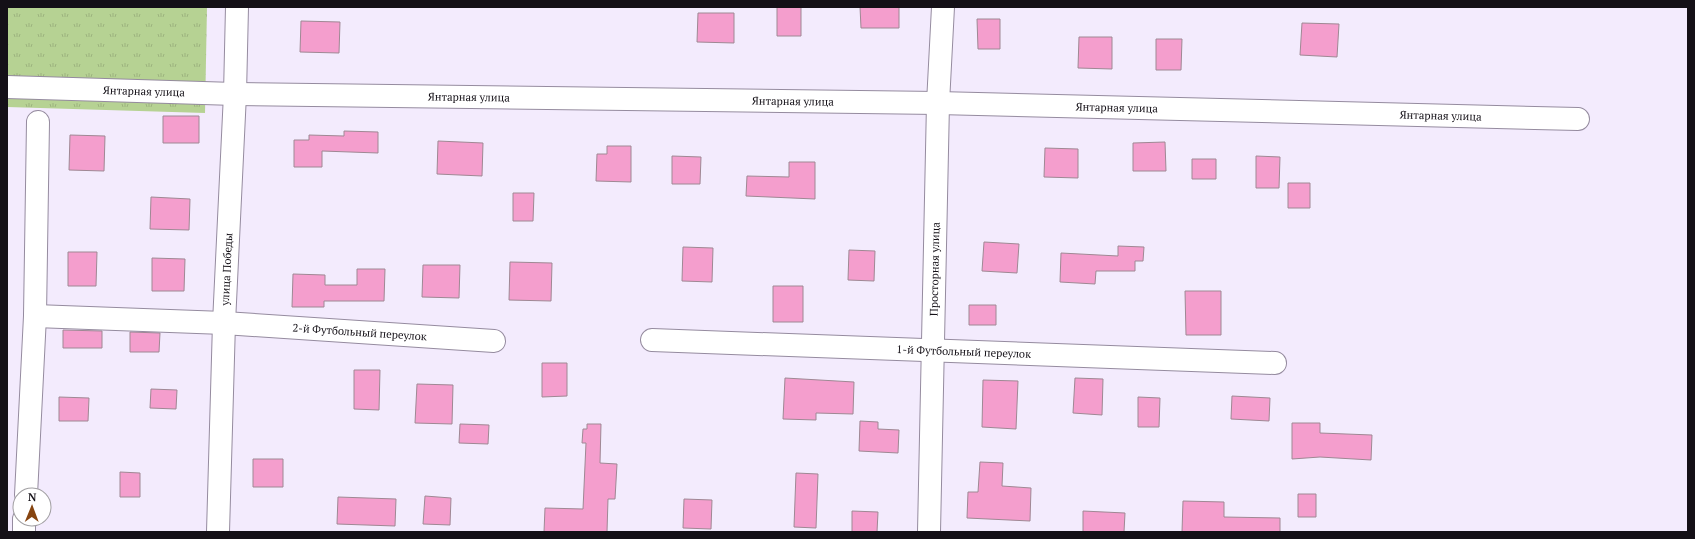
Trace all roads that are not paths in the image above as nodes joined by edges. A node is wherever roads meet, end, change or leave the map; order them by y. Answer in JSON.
{"nodes":[{"id":1,"x":237,"y":7,"type":"edge"},
{"id":2,"x":943,"y":7,"type":"edge"},
{"id":3,"x":7,"y":87,"type":"edge"},
{"id":4,"x":236,"y":94,"type":"junction"},
{"id":5,"x":938,"y":103,"type":"junction"},
{"id":6,"x":1578,"y":119,"type":"dead end"},
{"id":7,"x":38,"y":122,"type":"dead end"},
{"id":8,"x":35,"y":316,"type":"junction"},
{"id":9,"x":224,"y":323,"type":"junction"},
{"id":10,"x":494,"y":340,"type":"dead end"},
{"id":11,"x":652,"y":340,"type":"dead end"},
{"id":12,"x":933,"y":350,"type":"junction"},
{"id":13,"x":1275,"y":363,"type":"dead end"},
{"id":14,"x":26,"y":487,"type":"edge"},
{"id":15,"x":218,"y":532,"type":"edge"},
{"id":16,"x":929,"y":532,"type":"edge"}],
"edges":[{"from":1,"to":4,"type":"street","name":"улица Победы"},
{"from":2,"to":5,"type":"street","name":"Просторная улица"},
{"from":3,"to":4,"type":"street","name":"Янтарная улица"},
{"from":4,"to":5,"type":"street","name":"Янтарная улица"},
{"from":4,"to":9,"type":"street","name":"улица Победы"},
{"from":5,"to":6,"type":"street","name":"Янтарная улица"},
{"from":5,"to":12,"type":"street","name":"Просторная улица"},
{"from":7,"to":8,"type":"street"},
{"from":8,"to":9,"type":"street","name":"2-й Футбольный переулок"},
{"from":8,"to":14,"type":"street"},
{"from":9,"to":10,"type":"street","name":"2-й Футбольный переулок"},
{"from":9,"to":15,"type":"street","name":"улица Победы"},
{"from":11,"to":12,"type":"street","name":"1-й Футбольный переулок"},
{"from":12,"to":13,"type":"street","name":"1-й Футбольный переулок"},
{"from":12,"to":16,"type":"street","name":"Просторная улица"}]}
